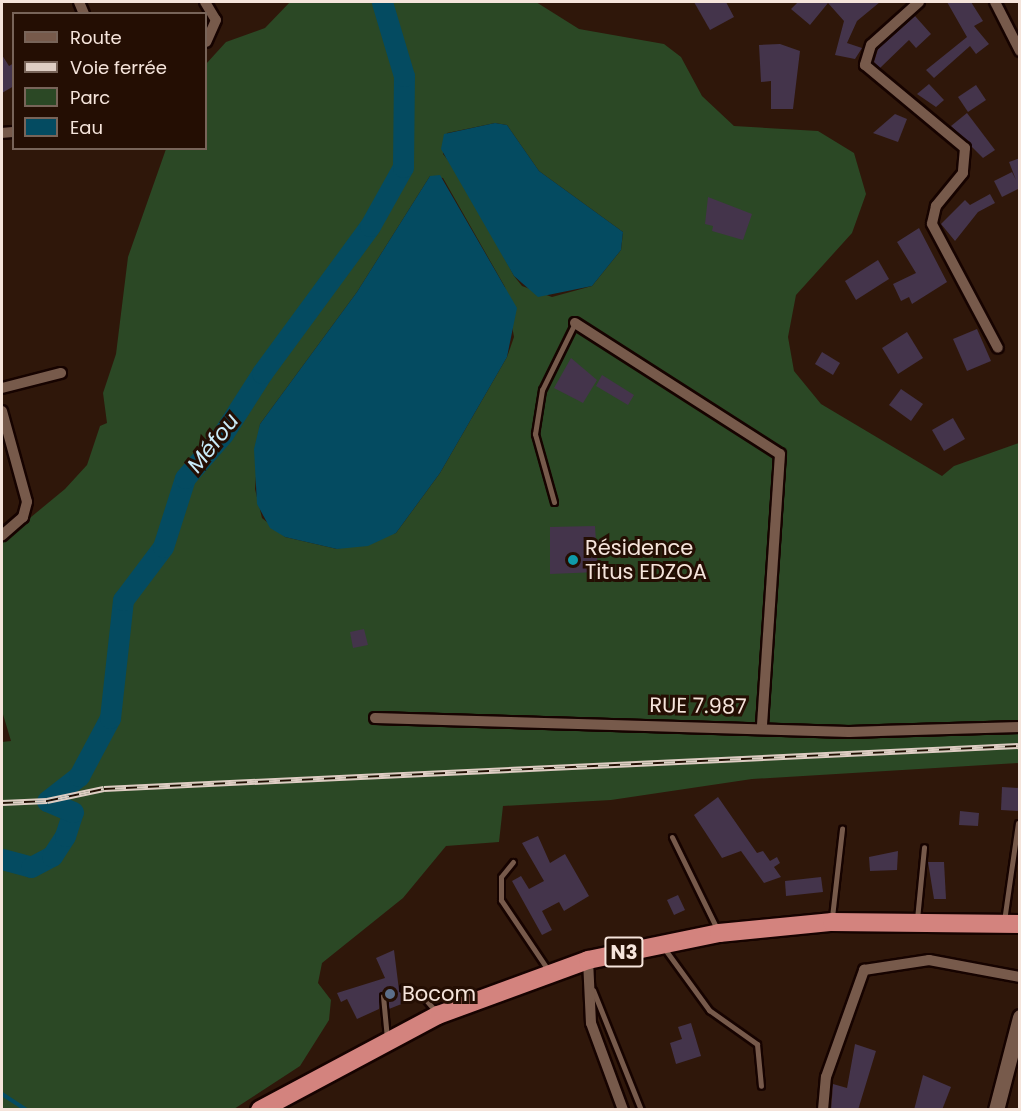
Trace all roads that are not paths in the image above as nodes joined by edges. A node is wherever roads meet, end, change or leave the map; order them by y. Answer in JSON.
{"nodes":[{"id":1,"x":205,"y":2,"type":"edge"},
{"id":2,"x":919,"y":2,"type":"edge"},
{"id":3,"x":995,"y":2,"type":"edge"},
{"id":4,"x":207,"y":40,"type":"edge"},
{"id":5,"x":1020,"y":51,"type":"edge"},
{"id":6,"x":575,"y":323,"type":"joint"},
{"id":7,"x":998,"y":348,"type":"dead end"},
{"id":8,"x":61,"y":373,"type":"dead end"},
{"id":9,"x":2,"y":388,"type":"edge"},
{"id":10,"x":2,"y":411,"type":"edge"},
{"id":11,"x":554,"y":502,"type":"dead end"},
{"id":12,"x":2,"y":535,"type":"edge"},
{"id":13,"x":375,"y":718,"type":"dead end"},
{"id":14,"x":762,"y":727,"type":"junction"},
{"id":15,"x":1020,"y":727,"type":"edge"},
{"id":16,"x":1018,"y":823,"type":"edge"},
{"id":17,"x":842,"y":829,"type":"dead end"},
{"id":18,"x":672,"y":837,"type":"dead end"},
{"id":19,"x":924,"y":847,"type":"dead end"},
{"id":20,"x":513,"y":862,"type":"dead end"},
{"id":21,"x":917,"y":920,"type":"junction"},
{"id":22,"x":832,"y":922,"type":"junction"},
{"id":23,"x":1012,"y":923,"type":"edge"},
{"id":24,"x":719,"y":933,"type":"junction"},
{"id":25,"x":661,"y":945,"type":"junction"},
{"id":26,"x":588,"y":960,"type":"junction"},
{"id":27,"x":551,"y":973,"type":"junction"},
{"id":28,"x":1020,"y":977,"type":"edge"},
{"id":29,"x":403,"y":988,"type":"dead end"},
{"id":30,"x":593,"y":990,"type":"junction"},
{"id":31,"x":383,"y":996,"type":"dead end"},
{"id":32,"x":438,"y":1015,"type":"junction"},
{"id":33,"x":1020,"y":1017,"type":"edge"},
{"id":34,"x":387,"y":1039,"type":"junction"},
{"id":35,"x":761,"y":1086,"type":"dead end"},
{"id":36,"x":260,"y":1110,"type":"edge"},
{"id":37,"x":623,"y":1110,"type":"edge"},
{"id":38,"x":641,"y":1110,"type":"edge"},
{"id":39,"x":823,"y":1110,"type":"edge"},
{"id":40,"x":996,"y":1110,"type":"edge"}],
"edges":[{"from":1,"to":4,"type":"street"},
{"from":2,"to":7,"type":"street"},
{"from":3,"to":5,"type":"street"},
{"from":6,"to":11,"type":"lane"},
{"from":6,"to":14,"type":"street"},
{"from":8,"to":9,"type":"street"},
{"from":10,"to":12,"type":"street"},
{"from":13,"to":14,"type":"street","name":"RUE 7.987"},
{"from":14,"to":15,"type":"street","name":"RUE 7.987"},
{"from":16,"to":23,"type":"lane"},
{"from":17,"to":22,"type":"lane"},
{"from":18,"to":24,"type":"lane"},
{"from":19,"to":21,"type":"lane"},
{"from":20,"to":27,"type":"lane"},
{"from":21,"to":22,"type":"highway","number":"N3"},
{"from":21,"to":23,"type":"highway","number":"N3"},
{"from":22,"to":24,"type":"highway","number":"N3"},
{"from":24,"to":25,"type":"highway","number":"N3"},
{"from":25,"to":26,"type":"highway","number":"N3"},
{"from":25,"to":35,"type":"lane"},
{"from":26,"to":27,"type":"highway","number":"N3"},
{"from":26,"to":30,"type":"street"},
{"from":27,"to":32,"type":"highway","number":"N3"},
{"from":28,"to":39,"type":"street"},
{"from":29,"to":32,"type":"lane"},
{"from":30,"to":37,"type":"street"},
{"from":30,"to":38,"type":"lane"},
{"from":31,"to":34,"type":"lane"},
{"from":32,"to":34,"type":"highway","number":"N3"},
{"from":33,"to":40,"type":"street"},
{"from":34,"to":36,"type":"highway","number":"N3"}]}
